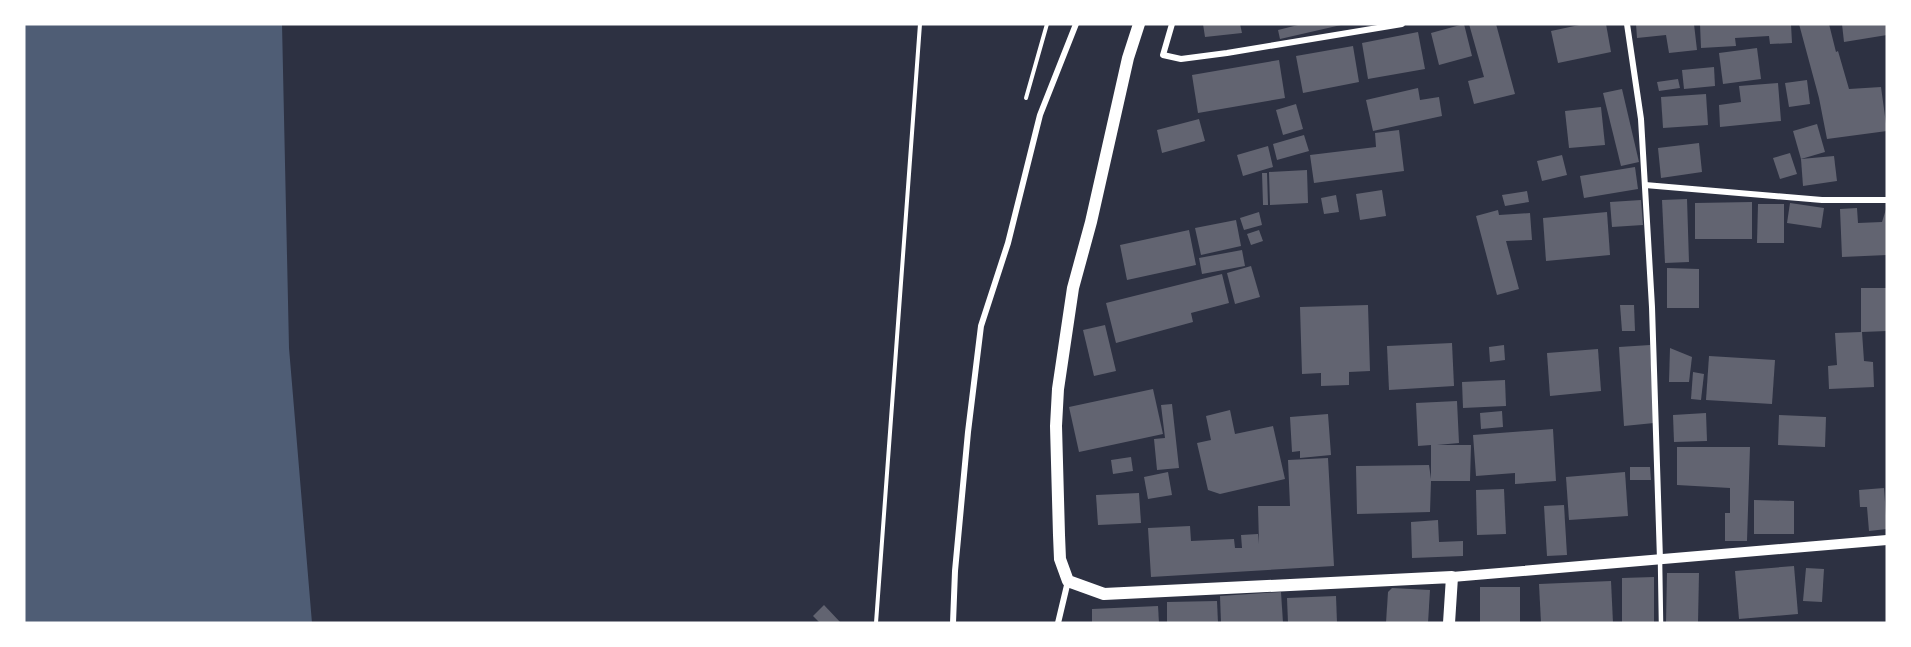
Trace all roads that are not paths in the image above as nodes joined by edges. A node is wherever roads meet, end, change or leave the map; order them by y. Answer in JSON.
{"nodes":[{"id":1,"x":1076,"y":24,"type":"edge"},
{"id":2,"x":1139,"y":24,"type":"edge"},
{"id":3,"x":1172,"y":24,"type":"edge"},
{"id":4,"x":1402,"y":24,"type":"edge"},
{"id":5,"x":1627,"y":24,"type":"edge"},
{"id":6,"x":1645,"y":185,"type":"junction"},
{"id":7,"x":1887,"y":200,"type":"edge"},
{"id":8,"x":1887,"y":540,"type":"edge"},
{"id":9,"x":1660,"y":560,"type":"junction"},
{"id":10,"x":1452,"y":577,"type":"junction"},
{"id":11,"x":1068,"y":581,"type":"junction"},
{"id":12,"x":953,"y":623,"type":"edge"},
{"id":13,"x":1058,"y":623,"type":"edge"},
{"id":14,"x":1449,"y":623,"type":"edge"},
{"id":15,"x":1661,"y":623,"type":"edge"}],
"edges":[{"from":1,"to":12,"type":"street"},
{"from":2,"to":11,"type":"main road"},
{"from":3,"to":4,"type":"street"},
{"from":5,"to":6,"type":"street"},
{"from":6,"to":7,"type":"street"},
{"from":6,"to":9,"type":"street"},
{"from":8,"to":9,"type":"street"},
{"from":9,"to":10,"type":"street"},
{"from":9,"to":15,"type":"lane"},
{"from":10,"to":11,"type":"main road"},
{"from":10,"to":14,"type":"main road"},
{"from":11,"to":13,"type":"street"}]}
